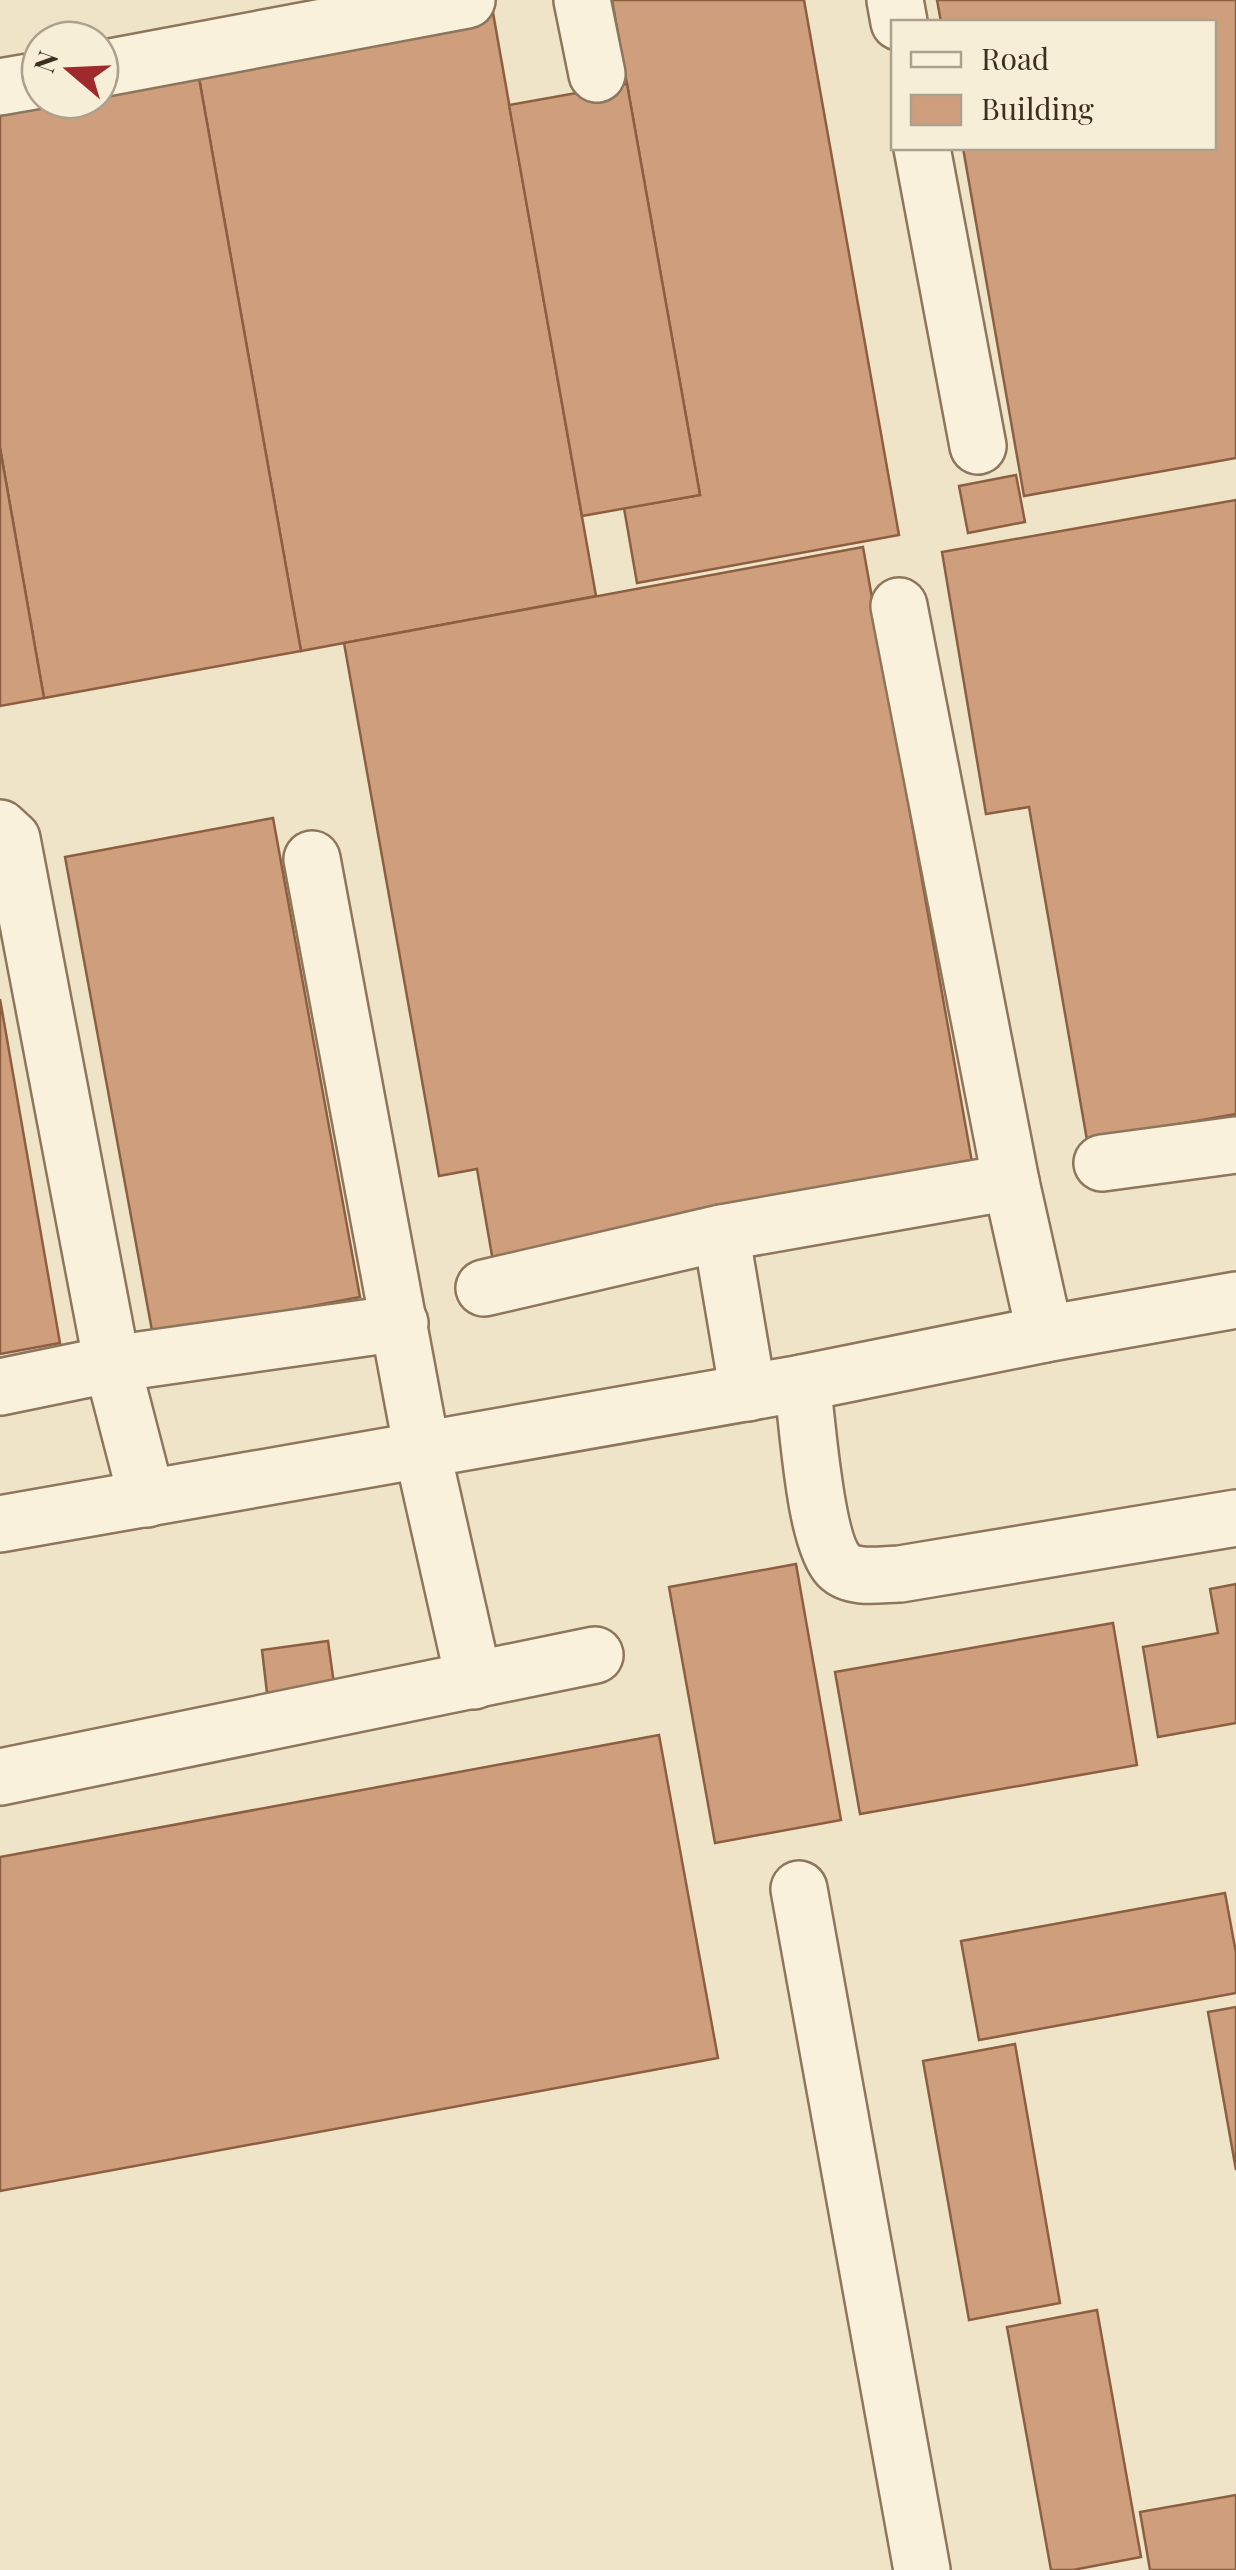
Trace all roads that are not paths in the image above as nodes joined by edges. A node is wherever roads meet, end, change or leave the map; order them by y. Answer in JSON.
{"nodes":[{"id":1,"x":467,"y":0,"type":"edge"},
{"id":2,"x":582,"y":0,"type":"edge"},
{"id":3,"x":120,"y":65,"type":"edge"},
{"id":4,"x":597,"y":74,"type":"dead end"},
{"id":5,"x":922,"y":150,"type":"edge"},
{"id":6,"x":978,"y":446,"type":"dead end"},
{"id":7,"x":898,"y":606,"type":"dead end"},
{"id":8,"x":0,"y":828,"type":"edge"},
{"id":9,"x":312,"y":860,"type":"dead end"},
{"id":10,"x":1236,"y":1144,"type":"edge"},
{"id":11,"x":1102,"y":1163,"type":"dead end"},
{"id":12,"x":1011,"y":1182,"type":"junction"},
{"id":13,"x":721,"y":1233,"type":"junction"},
{"id":14,"x":484,"y":1288,"type":"dead end"},
{"id":15,"x":1236,"y":1300,"type":"edge"},
{"id":16,"x":400,"y":1323,"type":"junction"},
{"id":17,"x":1045,"y":1334,"type":"junction"},
{"id":18,"x":112,"y":1364,"type":"junction"},
{"id":19,"x":802,"y":1384,"type":"junction"},
{"id":20,"x":0,"y":1387,"type":"edge"},
{"id":21,"x":748,"y":1393,"type":"junction"},
{"id":22,"x":422,"y":1450,"type":"junction"},
{"id":23,"x":147,"y":1499,"type":"junction"},
{"id":24,"x":1236,"y":1518,"type":"edge"},
{"id":25,"x":0,"y":1524,"type":"edge"},
{"id":26,"x":595,"y":1655,"type":"dead end"},
{"id":27,"x":474,"y":1681,"type":"junction"},
{"id":28,"x":0,"y":1777,"type":"edge"},
{"id":29,"x":798,"y":1889,"type":"dead end"},
{"id":30,"x":922,"y":2570,"type":"edge"}],
"edges":[{"from":1,"to":3,"type":"street"},
{"from":2,"to":4,"type":"street"},
{"from":5,"to":6,"type":"street"},
{"from":7,"to":12,"type":"street"},
{"from":8,"to":18,"type":"street"},
{"from":9,"to":16,"type":"street"},
{"from":10,"to":11,"type":"street"},
{"from":12,"to":13,"type":"street"},
{"from":12,"to":17,"type":"street"},
{"from":13,"to":14,"type":"street"},
{"from":13,"to":21,"type":"street"},
{"from":15,"to":17,"type":"street"},
{"from":16,"to":18,"type":"street"},
{"from":16,"to":22,"type":"street"},
{"from":17,"to":19,"type":"street"},
{"from":18,"to":20,"type":"street"},
{"from":18,"to":23,"type":"street"},
{"from":19,"to":21,"type":"street"},
{"from":19,"to":24,"type":"street"},
{"from":21,"to":22,"type":"street"},
{"from":22,"to":23,"type":"street"},
{"from":22,"to":27,"type":"street"},
{"from":23,"to":25,"type":"street"},
{"from":26,"to":27,"type":"street"},
{"from":27,"to":28,"type":"street"},
{"from":29,"to":30,"type":"street"}]}
